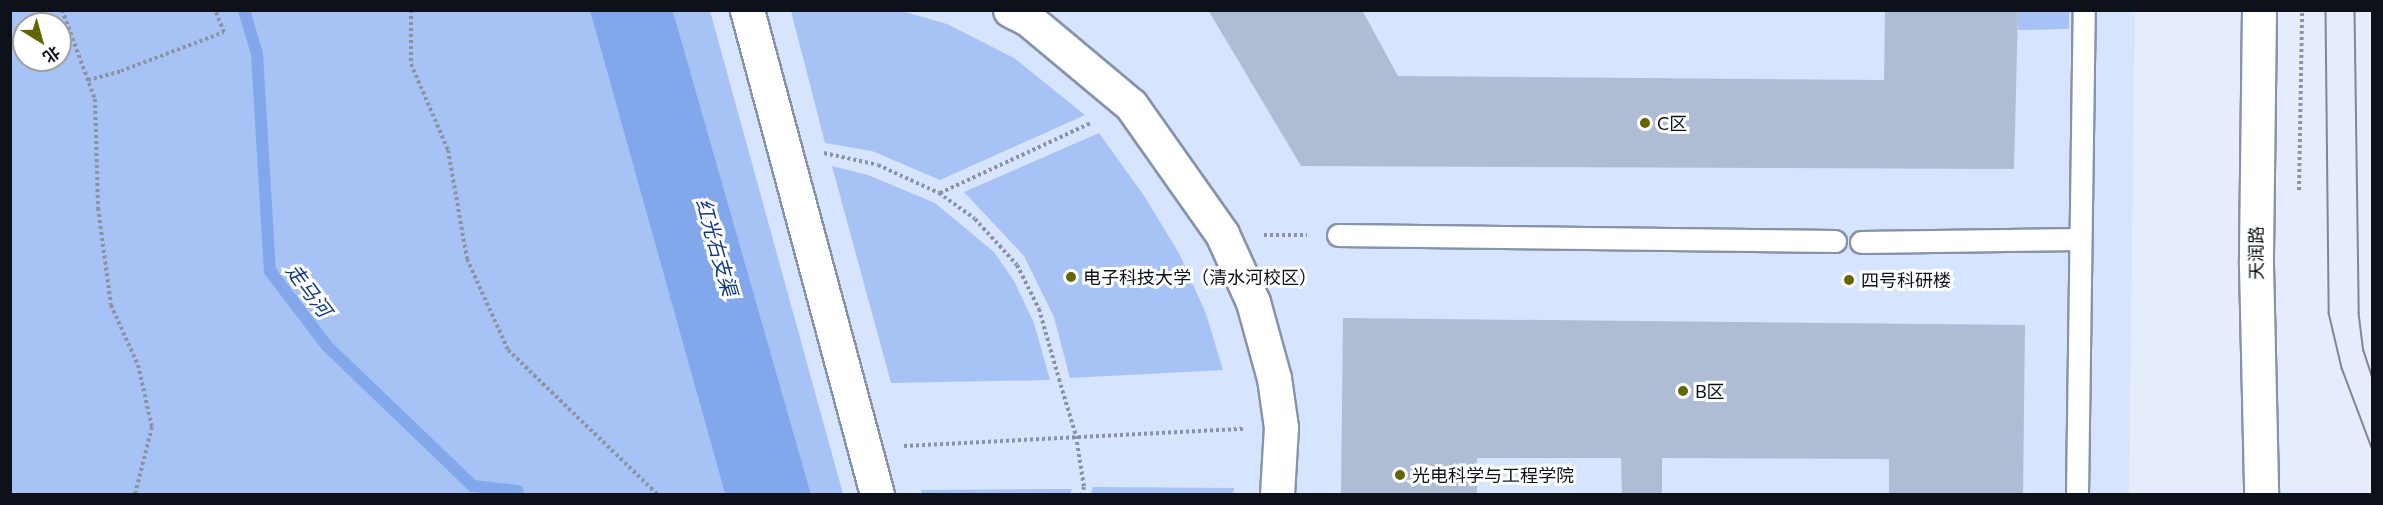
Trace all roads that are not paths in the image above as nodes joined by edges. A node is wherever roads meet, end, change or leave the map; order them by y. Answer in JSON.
{"nodes":[{"id":1,"x":747,"y":10,"type":"edge"},
{"id":2,"x":1010,"y":10,"type":"edge"},
{"id":3,"x":2084,"y":10,"type":"edge"},
{"id":4,"x":2259,"y":10,"type":"edge"},
{"id":5,"x":1338,"y":235,"type":"road end"},
{"id":6,"x":2079,"y":239,"type":"junction"},
{"id":7,"x":1835,"y":241,"type":"dead end"},
{"id":8,"x":1862,"y":242,"type":"dead end"},
{"id":9,"x":878,"y":495,"type":"edge"},
{"id":10,"x":1276,"y":495,"type":"edge"},
{"id":11,"x":2077,"y":495,"type":"edge"},
{"id":12,"x":2261,"y":495,"type":"edge"}],
"edges":[{"from":1,"to":9,"type":"street"},
{"from":2,"to":10,"type":"street"},
{"from":3,"to":6,"type":"lane"},
{"from":4,"to":12,"type":"street","name":"天润路"},
{"from":5,"to":7,"type":"lane"},
{"from":6,"to":8,"type":"lane"},
{"from":6,"to":11,"type":"lane"}]}
